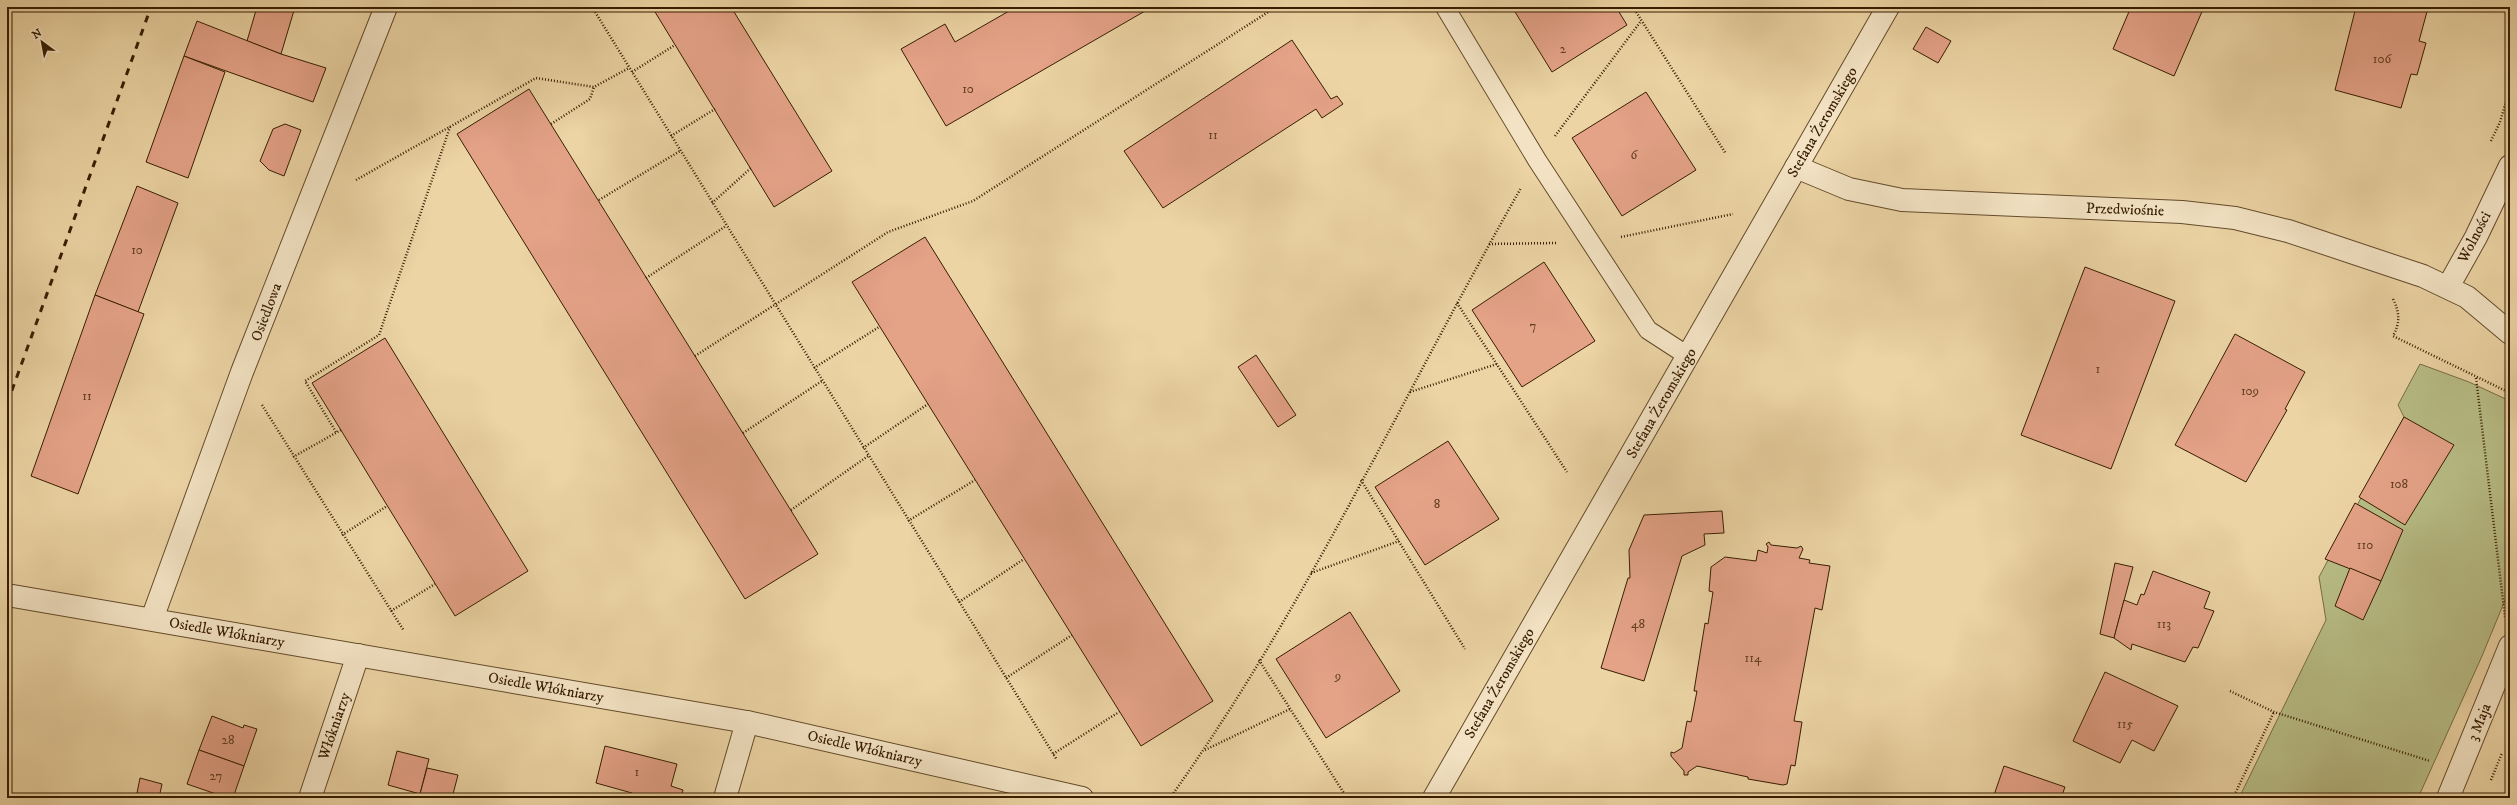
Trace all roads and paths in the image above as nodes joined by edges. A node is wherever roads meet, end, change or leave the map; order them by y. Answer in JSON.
{"nodes":[{"id":1,"x":386,"y":7,"type":"edge"},
{"id":2,"x":597,"y":7,"type":"edge"},
{"id":3,"x":1276,"y":7,"type":"edge"},
{"id":4,"x":1445,"y":7,"type":"edge"},
{"id":5,"x":1633,"y":7,"type":"edge"},
{"id":6,"x":1888,"y":7,"type":"edge"},
{"id":7,"x":592,"y":8,"type":"edge"},
{"id":8,"x":1640,"y":20,"type":"junction"},
{"id":9,"x":674,"y":44,"type":"dead end"},
{"id":10,"x":630,"y":68,"type":"junction"},
{"id":11,"x":632,"y":72,"type":"junction"},
{"id":12,"x":594,"y":87,"type":"junction"},
{"id":13,"x":2510,"y":88,"type":"edge"},
{"id":14,"x":714,"y":109,"type":"dead end"},
{"id":15,"x":551,"y":124,"type":"dead end"},
{"id":16,"x":450,"y":127,"type":"junction"},
{"id":17,"x":671,"y":136,"type":"junction"},
{"id":18,"x":2491,"y":142,"type":"dead end"},
{"id":19,"x":680,"y":151,"type":"junction"},
{"id":20,"x":1726,"y":154,"type":"dead end"},
{"id":21,"x":1537,"y":160,"type":"junction"},
{"id":22,"x":2510,"y":166,"type":"edge"},
{"id":23,"x":1796,"y":167,"type":"junction"},
{"id":24,"x":751,"y":168,"type":"dead end"},
{"id":25,"x":356,"y":180,"type":"dead end"},
{"id":26,"x":599,"y":200,"type":"dead end"},
{"id":27,"x":712,"y":203,"type":"junction"},
{"id":28,"x":726,"y":226,"type":"junction"},
{"id":29,"x":1762,"y":228,"type":"junction"},
{"id":30,"x":1591,"y":242,"type":"junction"},
{"id":31,"x":1489,"y":244,"type":"junction"},
{"id":32,"x":2397,"y":267,"type":"junction"},
{"id":33,"x":646,"y":278,"type":"dead end"},
{"id":34,"x":2448,"y":287,"type":"junction"},
{"id":35,"x":1457,"y":303,"type":"junction"},
{"id":36,"x":775,"y":306,"type":"junction"},
{"id":37,"x":879,"y":327,"type":"dead end"},
{"id":38,"x":2510,"y":333,"type":"edge"},
{"id":39,"x":695,"y":356,"type":"dead end"},
{"id":40,"x":1688,"y":356,"type":"junction"},
{"id":41,"x":1497,"y":364,"type":"junction"},
{"id":42,"x":814,"y":368,"type":"junction"},
{"id":43,"x":242,"y":372,"type":"junction"},
{"id":44,"x":2476,"y":378,"type":"junction"},
{"id":45,"x":822,"y":381,"type":"junction"},
{"id":46,"x":1409,"y":392,"type":"junction"},
{"id":47,"x":2510,"y":393,"type":"edge"},
{"id":48,"x":928,"y":404,"type":"dead end"},
{"id":49,"x":341,"y":430,"type":"dead end"},
{"id":50,"x":336,"y":432,"type":"junction"},
{"id":51,"x":743,"y":433,"type":"dead end"},
{"id":52,"x":863,"y":448,"type":"junction"},
{"id":53,"x":868,"y":456,"type":"junction"},
{"id":54,"x":293,"y":457,"type":"junction"},
{"id":55,"x":1567,"y":472,"type":"dead end"},
{"id":56,"x":975,"y":480,"type":"dead end"},
{"id":57,"x":1361,"y":480,"type":"junction"},
{"id":58,"x":387,"y":506,"type":"dead end"},
{"id":59,"x":790,"y":510,"type":"dead end"},
{"id":60,"x":908,"y":521,"type":"junction"},
{"id":61,"x":342,"y":535,"type":"junction"},
{"id":62,"x":1399,"y":541,"type":"junction"},
{"id":63,"x":1024,"y":559,"type":"dead end"},
{"id":64,"x":1311,"y":573,"type":"junction"},
{"id":65,"x":435,"y":584,"type":"dead end"},
{"id":66,"x":7,"y":595,"type":"edge"},
{"id":67,"x":959,"y":602,"type":"junction"},
{"id":68,"x":391,"y":611,"type":"junction"},
{"id":69,"x":152,"y":619,"type":"junction"},
{"id":70,"x":1072,"y":635,"type":"dead end"},
{"id":71,"x":2509,"y":647,"type":"edge"},
{"id":72,"x":1465,"y":649,"type":"dead end"},
{"id":73,"x":358,"y":655,"type":"junction"},
{"id":74,"x":1259,"y":660,"type":"junction"},
{"id":75,"x":418,"y":666,"type":"junction"},
{"id":76,"x":1006,"y":678,"type":"junction"},
{"id":77,"x":2230,"y":691,"type":"dead end"},
{"id":78,"x":1290,"y":709,"type":"junction"},
{"id":79,"x":1119,"y":712,"type":"dead end"},
{"id":80,"x":2274,"y":712,"type":"junction"},
{"id":81,"x":747,"y":722,"type":"junction"},
{"id":82,"x":1204,"y":750,"type":"junction"},
{"id":83,"x":1053,"y":754,"type":"junction"},
{"id":84,"x":1061,"y":767,"type":"dead end"},
{"id":85,"x":2459,"y":770,"type":"junction"},
{"id":86,"x":310,"y":798,"type":"edge"},
{"id":87,"x":725,"y":798,"type":"edge"},
{"id":88,"x":1082,"y":798,"type":"edge"},
{"id":89,"x":1170,"y":798,"type":"edge"},
{"id":90,"x":1347,"y":798,"type":"edge"},
{"id":91,"x":1434,"y":798,"type":"edge"},
{"id":92,"x":2233,"y":798,"type":"edge"},
{"id":93,"x":2448,"y":798,"type":"edge"}],
"edges":[{"from":1,"to":43,"type":"street","name":"Osiedlowa"},
{"from":2,"to":7,"type":"path"},
{"from":3,"to":36,"type":"path"},
{"from":4,"to":21,"type":"lane"},
{"from":5,"to":8,"type":"path"},
{"from":6,"to":23,"type":"street","name":"Stefana Żeromskiego"},
{"from":7,"to":10,"type":"path"},
{"from":8,"to":20,"type":"path"},
{"from":8,"to":21,"type":"path"},
{"from":9,"to":11,"type":"path"},
{"from":10,"to":11,"type":"path"},
{"from":10,"to":12,"type":"path"},
{"from":11,"to":17,"type":"path"},
{"from":12,"to":15,"type":"path"},
{"from":12,"to":16,"type":"path"},
{"from":13,"to":18,"type":"path"},
{"from":14,"to":17,"type":"path"},
{"from":16,"to":25,"type":"path"},
{"from":16,"to":50,"type":"path"},
{"from":17,"to":19,"type":"path"},
{"from":19,"to":26,"type":"path"},
{"from":19,"to":27,"type":"path"},
{"from":21,"to":30,"type":"lane"},
{"from":21,"to":31,"type":"path"},
{"from":22,"to":34,"type":"street","name":"Wolności"},
{"from":23,"to":29,"type":"street","name":"Stefana Żeromskiego"},
{"from":23,"to":32,"type":"street","name":"Przedwiośnie"},
{"from":24,"to":27,"type":"path"},
{"from":27,"to":28,"type":"path"},
{"from":28,"to":33,"type":"path"},
{"from":28,"to":36,"type":"path"},
{"from":29,"to":30,"type":"path"},
{"from":29,"to":40,"type":"street","name":"Stefana Żeromskiego"},
{"from":30,"to":31,"type":"path"},
{"from":30,"to":40,"type":"lane"},
{"from":31,"to":35,"type":"path"},
{"from":32,"to":34,"type":"street","name":"Przedwiośnie"},
{"from":32,"to":44,"type":"path"},
{"from":34,"to":38,"type":"street","name":"Przedwiośnie"},
{"from":35,"to":41,"type":"path"},
{"from":35,"to":46,"type":"path"},
{"from":36,"to":39,"type":"path"},
{"from":36,"to":42,"type":"path"},
{"from":37,"to":42,"type":"path"},
{"from":40,"to":91,"type":"street","name":"Stefana Żeromskiego"},
{"from":41,"to":46,"type":"path"},
{"from":41,"to":55,"type":"path"},
{"from":42,"to":45,"type":"path"},
{"from":43,"to":54,"type":"path"},
{"from":43,"to":69,"type":"street","name":"Osiedlowa"},
{"from":44,"to":47,"type":"path"},
{"from":44,"to":71,"type":"path"},
{"from":45,"to":51,"type":"path"},
{"from":45,"to":52,"type":"path"},
{"from":46,"to":57,"type":"path"},
{"from":48,"to":52,"type":"path"},
{"from":49,"to":50,"type":"path"},
{"from":50,"to":54,"type":"path"},
{"from":52,"to":53,"type":"path"},
{"from":53,"to":59,"type":"path"},
{"from":53,"to":60,"type":"path"},
{"from":54,"to":61,"type":"path"},
{"from":56,"to":60,"type":"path"},
{"from":57,"to":62,"type":"path"},
{"from":57,"to":64,"type":"path"},
{"from":58,"to":61,"type":"path"},
{"from":60,"to":67,"type":"path"},
{"from":61,"to":68,"type":"path"},
{"from":62,"to":64,"type":"path"},
{"from":62,"to":72,"type":"path"},
{"from":63,"to":67,"type":"path"},
{"from":64,"to":74,"type":"path"},
{"from":65,"to":68,"type":"path"},
{"from":66,"to":69,"type":"street","name":"Osiedle Włókniarzy"},
{"from":67,"to":76,"type":"path"},
{"from":68,"to":75,"type":"path"},
{"from":69,"to":73,"type":"street","name":"Osiedle Włókniarzy"},
{"from":70,"to":76,"type":"path"},
{"from":71,"to":85,"type":"street","name":"3 Maja"},
{"from":73,"to":75,"type":"street","name":"Osiedle Włókniarzy"},
{"from":73,"to":86,"type":"street","name":"Włókniarzy"},
{"from":74,"to":78,"type":"path"},
{"from":74,"to":82,"type":"path"},
{"from":75,"to":81,"type":"street","name":"Osiedle Włókniarzy"},
{"from":76,"to":83,"type":"path"},
{"from":77,"to":80,"type":"path"},
{"from":78,"to":82,"type":"path"},
{"from":78,"to":90,"type":"path"},
{"from":79,"to":83,"type":"path"},
{"from":80,"to":85,"type":"path"},
{"from":80,"to":92,"type":"path"},
{"from":81,"to":87,"type":"street"},
{"from":81,"to":88,"type":"street","name":"Osiedle Włókniarzy"},
{"from":82,"to":89,"type":"path"},
{"from":83,"to":84,"type":"path"},
{"from":85,"to":93,"type":"street","name":"3 Maja"}]}
